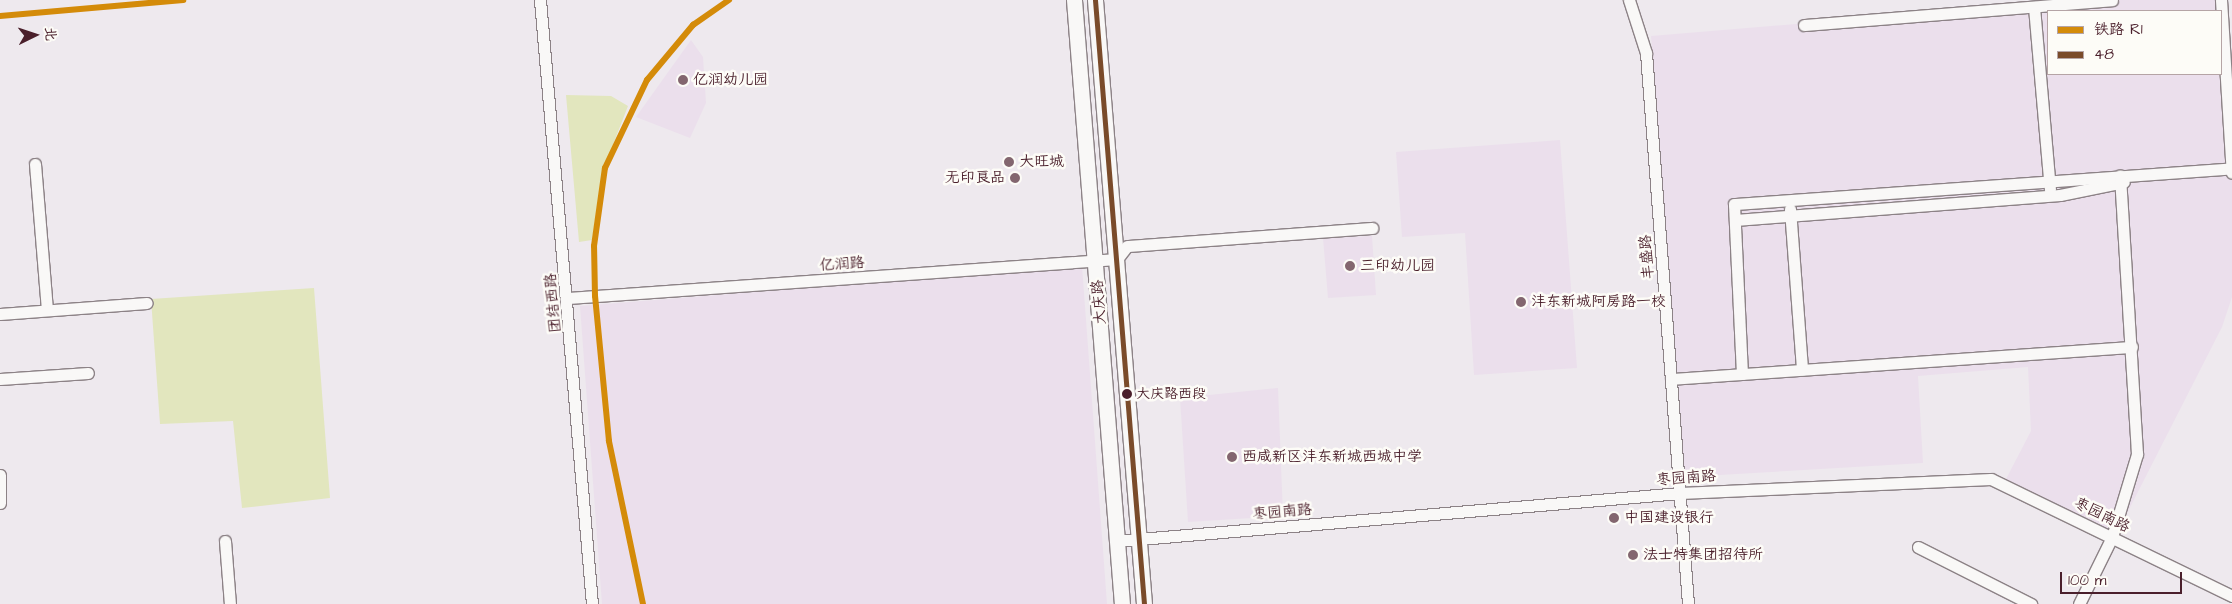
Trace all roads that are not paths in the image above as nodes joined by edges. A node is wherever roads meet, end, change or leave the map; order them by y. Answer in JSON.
{"nodes":[{"id":1,"x":540,"y":0,"type":"edge"},
{"id":2,"x":1074,"y":0,"type":"edge"},
{"id":3,"x":1095,"y":0,"type":"edge"},
{"id":4,"x":1629,"y":0,"type":"edge"},
{"id":5,"x":2112,"y":0,"type":"edge"},
{"id":6,"x":2034,"y":6,"type":"junction"},
{"id":7,"x":2222,"y":15,"type":"edge"},
{"id":8,"x":1804,"y":25,"type":"dead end"},
{"id":9,"x":35,"y":164,"type":"dead end"},
{"id":10,"x":2232,"y":168,"type":"edge"},
{"id":11,"x":2232,"y":173,"type":"edge"},
{"id":12,"x":2120,"y":179,"type":"junction"},
{"id":13,"x":2049,"y":181,"type":"junction"},
{"id":14,"x":1958,"y":188,"type":"junction"},
{"id":15,"x":1886,"y":193,"type":"junction"},
{"id":16,"x":2050,"y":195,"type":"junction"},
{"id":17,"x":1835,"y":196,"type":"junction"},
{"id":18,"x":1790,"y":200,"type":"junction"},
{"id":19,"x":1958,"y":202,"type":"junction"},
{"id":20,"x":1887,"y":208,"type":"junction"},
{"id":21,"x":1836,"y":212,"type":"junction"},
{"id":22,"x":1791,"y":216,"type":"junction"},
{"id":23,"x":1735,"y":220,"type":"junction"},
{"id":24,"x":1372,"y":228,"type":"dead end"},
{"id":25,"x":1117,"y":259,"type":"junction"},
{"id":26,"x":1096,"y":261,"type":"junction"},
{"id":27,"x":568,"y":298,"type":"junction"},
{"id":28,"x":147,"y":303,"type":"dead end"},
{"id":29,"x":47,"y":310,"type":"junction"},
{"id":30,"x":0,"y":314,"type":"edge"},
{"id":31,"x":2132,"y":347,"type":"junction"},
{"id":32,"x":1802,"y":370,"type":"junction"},
{"id":33,"x":88,"y":373,"type":"dead end"},
{"id":34,"x":1742,"y":374,"type":"junction"},
{"id":35,"x":0,"y":379,"type":"edge"},
{"id":36,"x":1671,"y":379,"type":"junction"},
{"id":37,"x":0,"y":475,"type":"edge"},
{"id":38,"x":1680,"y":493,"type":"junction"},
{"id":39,"x":0,"y":503,"type":"edge"},
{"id":40,"x":2112,"y":536,"type":"junction"},
{"id":41,"x":1139,"y":539,"type":"junction"},
{"id":42,"x":225,"y":541,"type":"dead end"},
{"id":43,"x":1116,"y":541,"type":"junction"},
{"id":44,"x":1918,"y":547,"type":"dead end"},
{"id":45,"x":2232,"y":596,"type":"edge"},
{"id":46,"x":230,"y":604,"type":"edge"},
{"id":47,"x":592,"y":604,"type":"edge"},
{"id":48,"x":1122,"y":604,"type":"edge"},
{"id":49,"x":1144,"y":604,"type":"edge"},
{"id":50,"x":1688,"y":604,"type":"edge"},
{"id":51,"x":2031,"y":604,"type":"edge"},
{"id":52,"x":2079,"y":604,"type":"edge"}],
"edges":[{"from":1,"to":27,"type":"street","name":"团结西路"},
{"from":2,"to":26,"type":"main road","name":"大庆路"},
{"from":3,"to":25,"type":"main road","name":"大庆路"},
{"from":4,"to":36,"type":"street","name":"丰盛路"},
{"from":5,"to":6,"type":"street"},
{"from":6,"to":8,"type":"street"},
{"from":6,"to":13,"type":"street"},
{"from":7,"to":10,"type":"street"},
{"from":9,"to":29,"type":"street"},
{"from":10,"to":11,"type":"street"},
{"from":10,"to":12,"type":"street"},
{"from":11,"to":12,"type":"street"},
{"from":12,"to":13,"type":"street"},
{"from":12,"to":16,"type":"street"},
{"from":12,"to":31,"type":"street"},
{"from":13,"to":14,"type":"street"},
{"from":13,"to":16,"type":"street"},
{"from":14,"to":15,"type":"street"},
{"from":14,"to":19,"type":"street"},
{"from":15,"to":17,"type":"street"},
{"from":15,"to":20,"type":"street"},
{"from":16,"to":19,"type":"street"},
{"from":17,"to":18,"type":"street"},
{"from":17,"to":21,"type":"street"},
{"from":18,"to":22,"type":"street"},
{"from":18,"to":23,"type":"street"},
{"from":19,"to":20,"type":"street"},
{"from":20,"to":21,"type":"street"},
{"from":21,"to":22,"type":"street"},
{"from":22,"to":23,"type":"street"},
{"from":22,"to":32,"type":"street"},
{"from":23,"to":34,"type":"street"},
{"from":24,"to":25,"type":"street"},
{"from":25,"to":26,"type":"street","name":"亿润路"},
{"from":25,"to":41,"type":"main road","name":"大庆路"},
{"from":26,"to":27,"type":"street","name":"亿润路"},
{"from":26,"to":43,"type":"main road","name":"大庆路"},
{"from":27,"to":47,"type":"street","name":"团结西路"},
{"from":28,"to":29,"type":"street"},
{"from":29,"to":30,"type":"street"},
{"from":31,"to":32,"type":"street"},
{"from":31,"to":40,"type":"street"},
{"from":32,"to":34,"type":"street"},
{"from":33,"to":35,"type":"street"},
{"from":34,"to":36,"type":"street"},
{"from":36,"to":38,"type":"street","name":"丰盛路"},
{"from":37,"to":39,"type":"street"},
{"from":38,"to":40,"type":"street","name":"枣园南路"},
{"from":38,"to":41,"type":"street","name":"枣园南路"},
{"from":38,"to":50,"type":"street","name":"丰盛路"},
{"from":40,"to":45,"type":"street","name":"枣园南路"},
{"from":40,"to":52,"type":"street"},
{"from":41,"to":43,"type":"street","name":"枣园南路"},
{"from":41,"to":49,"type":"main road","name":"大庆路"},
{"from":42,"to":46,"type":"street"},
{"from":43,"to":48,"type":"main road","name":"大庆路"},
{"from":44,"to":51,"type":"street"}]}
